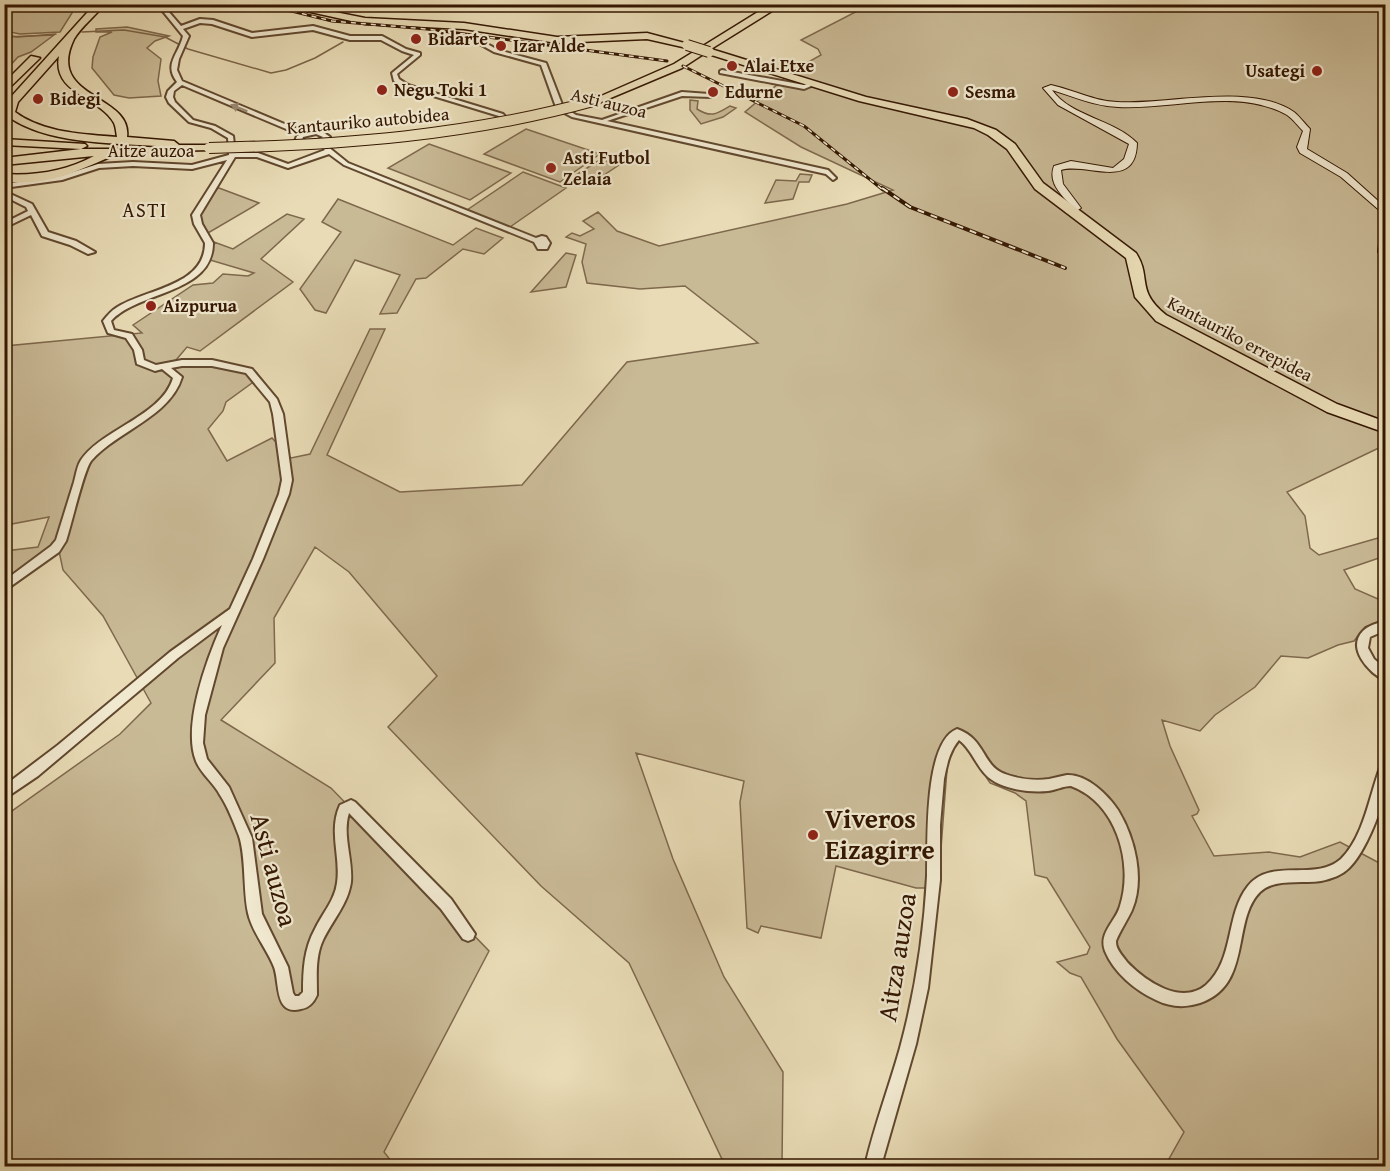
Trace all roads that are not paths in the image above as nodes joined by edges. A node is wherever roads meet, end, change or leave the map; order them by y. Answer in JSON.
{"nodes":[{"id":1,"x":91,"y":4,"type":"edge"},
{"id":2,"x":101,"y":4,"type":"edge"},
{"id":3,"x":159,"y":4,"type":"edge"},
{"id":4,"x":278,"y":4,"type":"edge"},
{"id":5,"x":400,"y":4,"type":"edge"},
{"id":6,"x":438,"y":4,"type":"edge"},
{"id":7,"x":462,"y":4,"type":"edge"},
{"id":8,"x":769,"y":4,"type":"edge"},
{"id":9,"x":779,"y":4,"type":"edge"},
{"id":10,"x":467,"y":5,"type":"edge"},
{"id":11,"x":180,"y":28,"type":"junction"},
{"id":12,"x":73,"y":30,"type":"junction"},
{"id":13,"x":471,"y":37,"type":"dead end"},
{"id":14,"x":722,"y":72,"type":"dead end"},
{"id":15,"x":181,"y":83,"type":"junction"},
{"id":16,"x":813,"y":84,"type":"junction"},
{"id":17,"x":4,"y":90,"type":"edge"},
{"id":18,"x":709,"y":96,"type":"dead end"},
{"id":19,"x":596,"y":98,"type":"junction"},
{"id":20,"x":4,"y":105,"type":"edge"},
{"id":21,"x":560,"y":108,"type":"junction"},
{"id":22,"x":599,"y":120,"type":"junction"},
{"id":23,"x":507,"y":121,"type":"junction"},
{"id":24,"x":293,"y":130,"type":"junction"},
{"id":25,"x":315,"y":132,"type":"junction"},
{"id":26,"x":122,"y":136,"type":"dead end"},
{"id":27,"x":299,"y":137,"type":"junction"},
{"id":28,"x":4,"y":140,"type":"edge"},
{"id":29,"x":335,"y":141,"type":"joint"},
{"id":30,"x":174,"y":144,"type":"junction"},
{"id":31,"x":325,"y":144,"type":"junction"},
{"id":32,"x":208,"y":148,"type":"junction"},
{"id":33,"x":105,"y":155,"type":"dead end"},
{"id":34,"x":231,"y":157,"type":"junction"},
{"id":35,"x":4,"y":162,"type":"edge"},
{"id":36,"x":4,"y":178,"type":"edge"},
{"id":37,"x":833,"y":178,"type":"dead end"},
{"id":38,"x":4,"y":186,"type":"edge"},
{"id":39,"x":4,"y":193,"type":"edge"},
{"id":40,"x":1070,"y":211,"type":"junction"},
{"id":41,"x":31,"y":212,"type":"junction"},
{"id":42,"x":1386,"y":213,"type":"edge"},
{"id":43,"x":4,"y":226,"type":"edge"},
{"id":44,"x":1386,"y":229,"type":"edge"},
{"id":45,"x":537,"y":241,"type":"dead end"},
{"id":46,"x":91,"y":252,"type":"dead end"},
{"id":47,"x":1386,"y":256,"type":"edge"},
{"id":48,"x":164,"y":367,"type":"junction"},
{"id":49,"x":1386,"y":428,"type":"edge"},
{"id":50,"x":4,"y":587,"type":"edge"},
{"id":51,"x":233,"y":612,"type":"junction"},
{"id":52,"x":1386,"y":625,"type":"edge"},
{"id":53,"x":1386,"y":676,"type":"edge"},
{"id":54,"x":1386,"y":768,"type":"edge"},
{"id":55,"x":4,"y":794,"type":"edge"},
{"id":56,"x":468,"y":934,"type":"dead end"},
{"id":57,"x":873,"y":1167,"type":"edge"}],
"edges":[{"from":1,"to":12,"type":"highway"},
{"from":2,"to":12,"type":"highway"},
{"from":3,"to":11,"type":"street"},
{"from":4,"to":16,"type":"highway","name":"Kantauriko errepidea","bridge":true},
{"from":5,"to":6,"type":"street"},
{"from":7,"to":10,"type":"street"},
{"from":8,"to":19,"type":"highway","name":"Kantauriko autobidea"},
{"from":9,"to":19,"type":"highway","name":"Kantauriko autobidea"},
{"from":11,"to":15,"type":"street"},
{"from":11,"to":23,"type":"street"},
{"from":12,"to":17,"type":"highway"},
{"from":12,"to":20,"type":"highway"},
{"from":12,"to":26,"type":"highway"},
{"from":12,"to":30,"type":"highway"},
{"from":13,"to":21,"type":"street"},
{"from":14,"to":16,"type":"street"},
{"from":24,"to":15,"type":"street","one_way":true},
{"from":15,"to":34,"type":"street"},
{"from":16,"to":40,"type":"highway","name":"Kantauriko errepidea"},
{"from":18,"to":22,"type":"street"},
{"from":19,"to":32,"type":"highway","name":"Kantauriko autobidea","bridge":true},
{"from":19,"to":32,"type":"highway","name":"Kantauriko autobidea","bridge":true},
{"from":21,"to":22,"type":"street","name":"Asti auzoa"},
{"from":21,"to":23,"type":"street","name":"Asti auzoa"},
{"from":22,"to":37,"type":"street","name":"Asti auzoa"},
{"from":23,"to":29,"type":"street","name":"Asti auzoa"},
{"from":24,"to":25,"type":"street"},
{"from":24,"to":27,"type":"street"},
{"from":25,"to":27,"type":"street"},
{"from":25,"to":31,"type":"street"},
{"from":27,"to":31,"type":"street"},
{"from":28,"to":30,"type":"highway","name":"Kantauriko autobidea"},
{"from":28,"to":32,"type":"highway","name":"Kantauriko autobidea"},
{"from":29,"to":31,"type":"street","name":"Aitze auzoa"},
{"from":30,"to":32,"type":"highway","name":"Kantauriko autobidea"},
{"from":31,"to":34,"type":"street","name":"Aitze auzoa"},
{"from":31,"to":45,"type":"street"},
{"from":32,"to":35,"type":"highway"},
{"from":33,"to":36,"type":"highway"},
{"from":34,"to":38,"type":"street","name":"Aitze auzoa"},
{"from":34,"to":48,"type":"street","name":"Asti auzoa"},
{"from":39,"to":41,"type":"street"},
{"from":40,"to":42,"type":"street"},
{"from":40,"to":49,"type":"highway","name":"Kantauriko errepidea"},
{"from":41,"to":43,"type":"street"},
{"from":41,"to":46,"type":"street"},
{"from":44,"to":47,"type":"street"},
{"from":48,"to":50,"type":"street"},
{"from":48,"to":51,"type":"street","name":"Asti auzoa"},
{"from":51,"to":55,"type":"street"},
{"from":51,"to":56,"type":"street","name":"Asti auzoa"},
{"from":52,"to":53,"type":"street"},
{"from":54,"to":57,"type":"street","name":"Aitza auzoa"}]}
